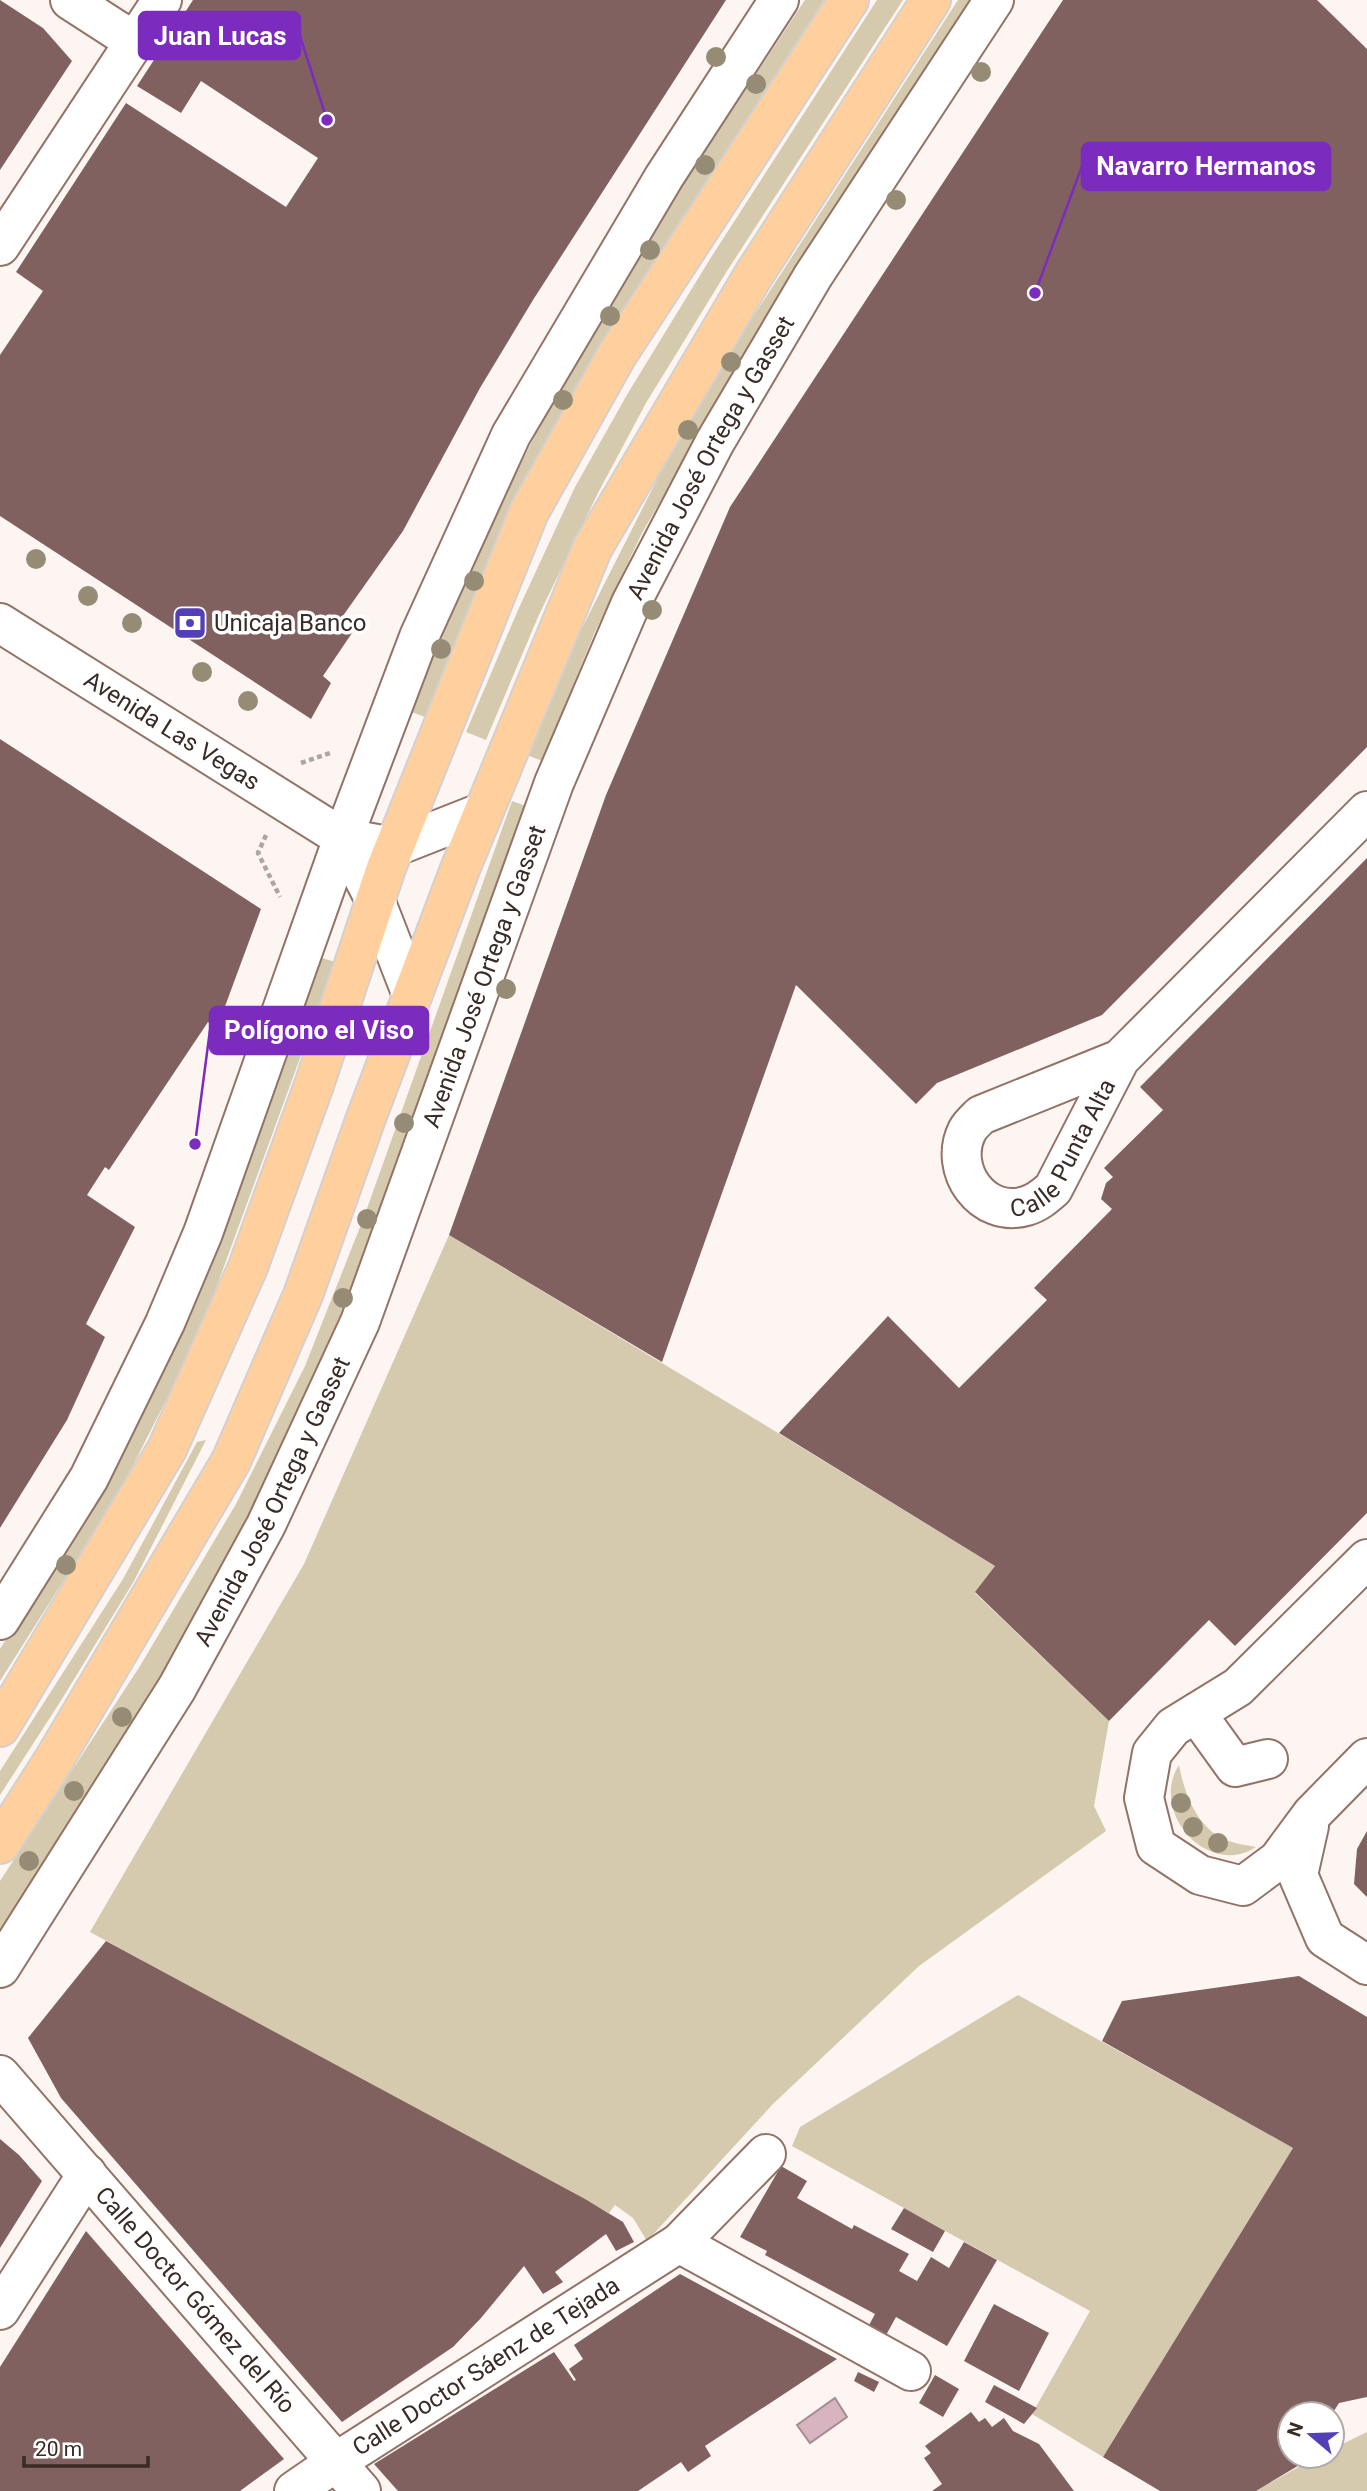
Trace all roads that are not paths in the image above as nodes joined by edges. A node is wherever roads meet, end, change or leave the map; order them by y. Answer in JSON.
{"nodes":[{"id":1,"x":70,"y":0,"type":"edge"},
{"id":2,"x":162,"y":0,"type":"edge"},
{"id":3,"x":779,"y":0,"type":"edge"},
{"id":4,"x":849,"y":0,"type":"edge"},
{"id":5,"x":931,"y":0,"type":"edge"},
{"id":6,"x":994,"y":0,"type":"edge"},
{"id":7,"x":135,"y":43,"type":"junction"},
{"id":8,"x":0,"y":246,"type":"edge"},
{"id":9,"x":0,"y":623,"type":"edge"},
{"id":10,"x":1367,"y":811,"type":"edge"},
{"id":11,"x":483,"y":812,"type":"junction"},
{"id":12,"x":343,"y":838,"type":"junction"},
{"id":13,"x":394,"y":847,"type":"junction"},
{"id":14,"x":375,"y":900,"type":"junction"},
{"id":15,"x":412,"y":995,"type":"junction"},
{"id":16,"x":1120,"y":1059,"type":"dead end"},
{"id":17,"x":1367,"y":1559,"type":"edge"},
{"id":18,"x":0,"y":1620,"type":"edge"},
{"id":19,"x":1196,"y":1713,"type":"junction"},
{"id":20,"x":0,"y":1727,"type":"edge"},
{"id":21,"x":1367,"y":1758,"type":"edge"},
{"id":22,"x":1268,"y":1759,"type":"dead end"},
{"id":23,"x":1312,"y":1814,"type":"junction"},
{"id":24,"x":0,"y":1843,"type":"edge"},
{"id":25,"x":1367,"y":1965,"type":"edge"},
{"id":26,"x":0,"y":1968,"type":"edge"},
{"id":27,"x":0,"y":2075,"type":"edge"},
{"id":28,"x":15,"y":2105,"type":"edge"},
{"id":29,"x":766,"y":2154,"type":"dead end"},
{"id":30,"x":87,"y":2174,"type":"junction"},
{"id":31,"x":679,"y":2243,"type":"junction"},
{"id":32,"x":0,"y":2310,"type":"edge"},
{"id":33,"x":911,"y":2371,"type":"dead end"},
{"id":34,"x":336,"y":2462,"type":"junction"},
{"id":35,"x":294,"y":2491,"type":"edge"},
{"id":36,"x":361,"y":2491,"type":"edge"}],
"edges":[{"from":1,"to":7,"type":"street"},
{"from":2,"to":7,"type":"street"},
{"from":3,"to":12,"type":"street"},
{"from":4,"to":13,"type":"main road"},
{"from":5,"to":11,"type":"main road"},
{"from":6,"to":26,"type":"street","name":"Avenida José Ortega y Gasset"},
{"from":7,"to":8,"type":"street"},
{"from":9,"to":12,"type":"street","name":"Avenida Las Vegas"},
{"from":10,"to":16,"type":"street","name":"Calle Punta Alta"},
{"from":11,"to":13,"type":"street"},
{"from":11,"to":15,"type":"main road"},
{"from":12,"to":13,"type":"street"},
{"from":12,"to":14,"type":"street"},
{"from":12,"to":18,"type":"street"},
{"from":13,"to":14,"type":"main road"},
{"from":14,"to":15,"type":"street"},
{"from":14,"to":20,"type":"main road"},
{"from":15,"to":24,"type":"main road"},
{"from":17,"to":19,"type":"street"},
{"from":19,"to":22,"type":"street"},
{"from":19,"to":23,"type":"street"},
{"from":21,"to":23,"type":"street"},
{"from":23,"to":25,"type":"street"},
{"from":27,"to":28,"type":"street","name":"Calle Doctor Gómez del Río"},
{"from":28,"to":30,"type":"street","name":"Calle Doctor Gómez del Río"},
{"from":29,"to":31,"type":"street","name":"Calle Doctor Sáenz de Tejada"},
{"from":30,"to":32,"type":"street"},
{"from":30,"to":34,"type":"street","name":"Calle Doctor Gómez del Río"},
{"from":31,"to":33,"type":"street"},
{"from":31,"to":34,"type":"street","name":"Calle Doctor Sáenz de Tejada"},
{"from":34,"to":35,"type":"street","name":"Calle Doctor Sáenz de Tejada"},
{"from":34,"to":36,"type":"street","name":"Calle Doctor Gómez del Río"}]}
